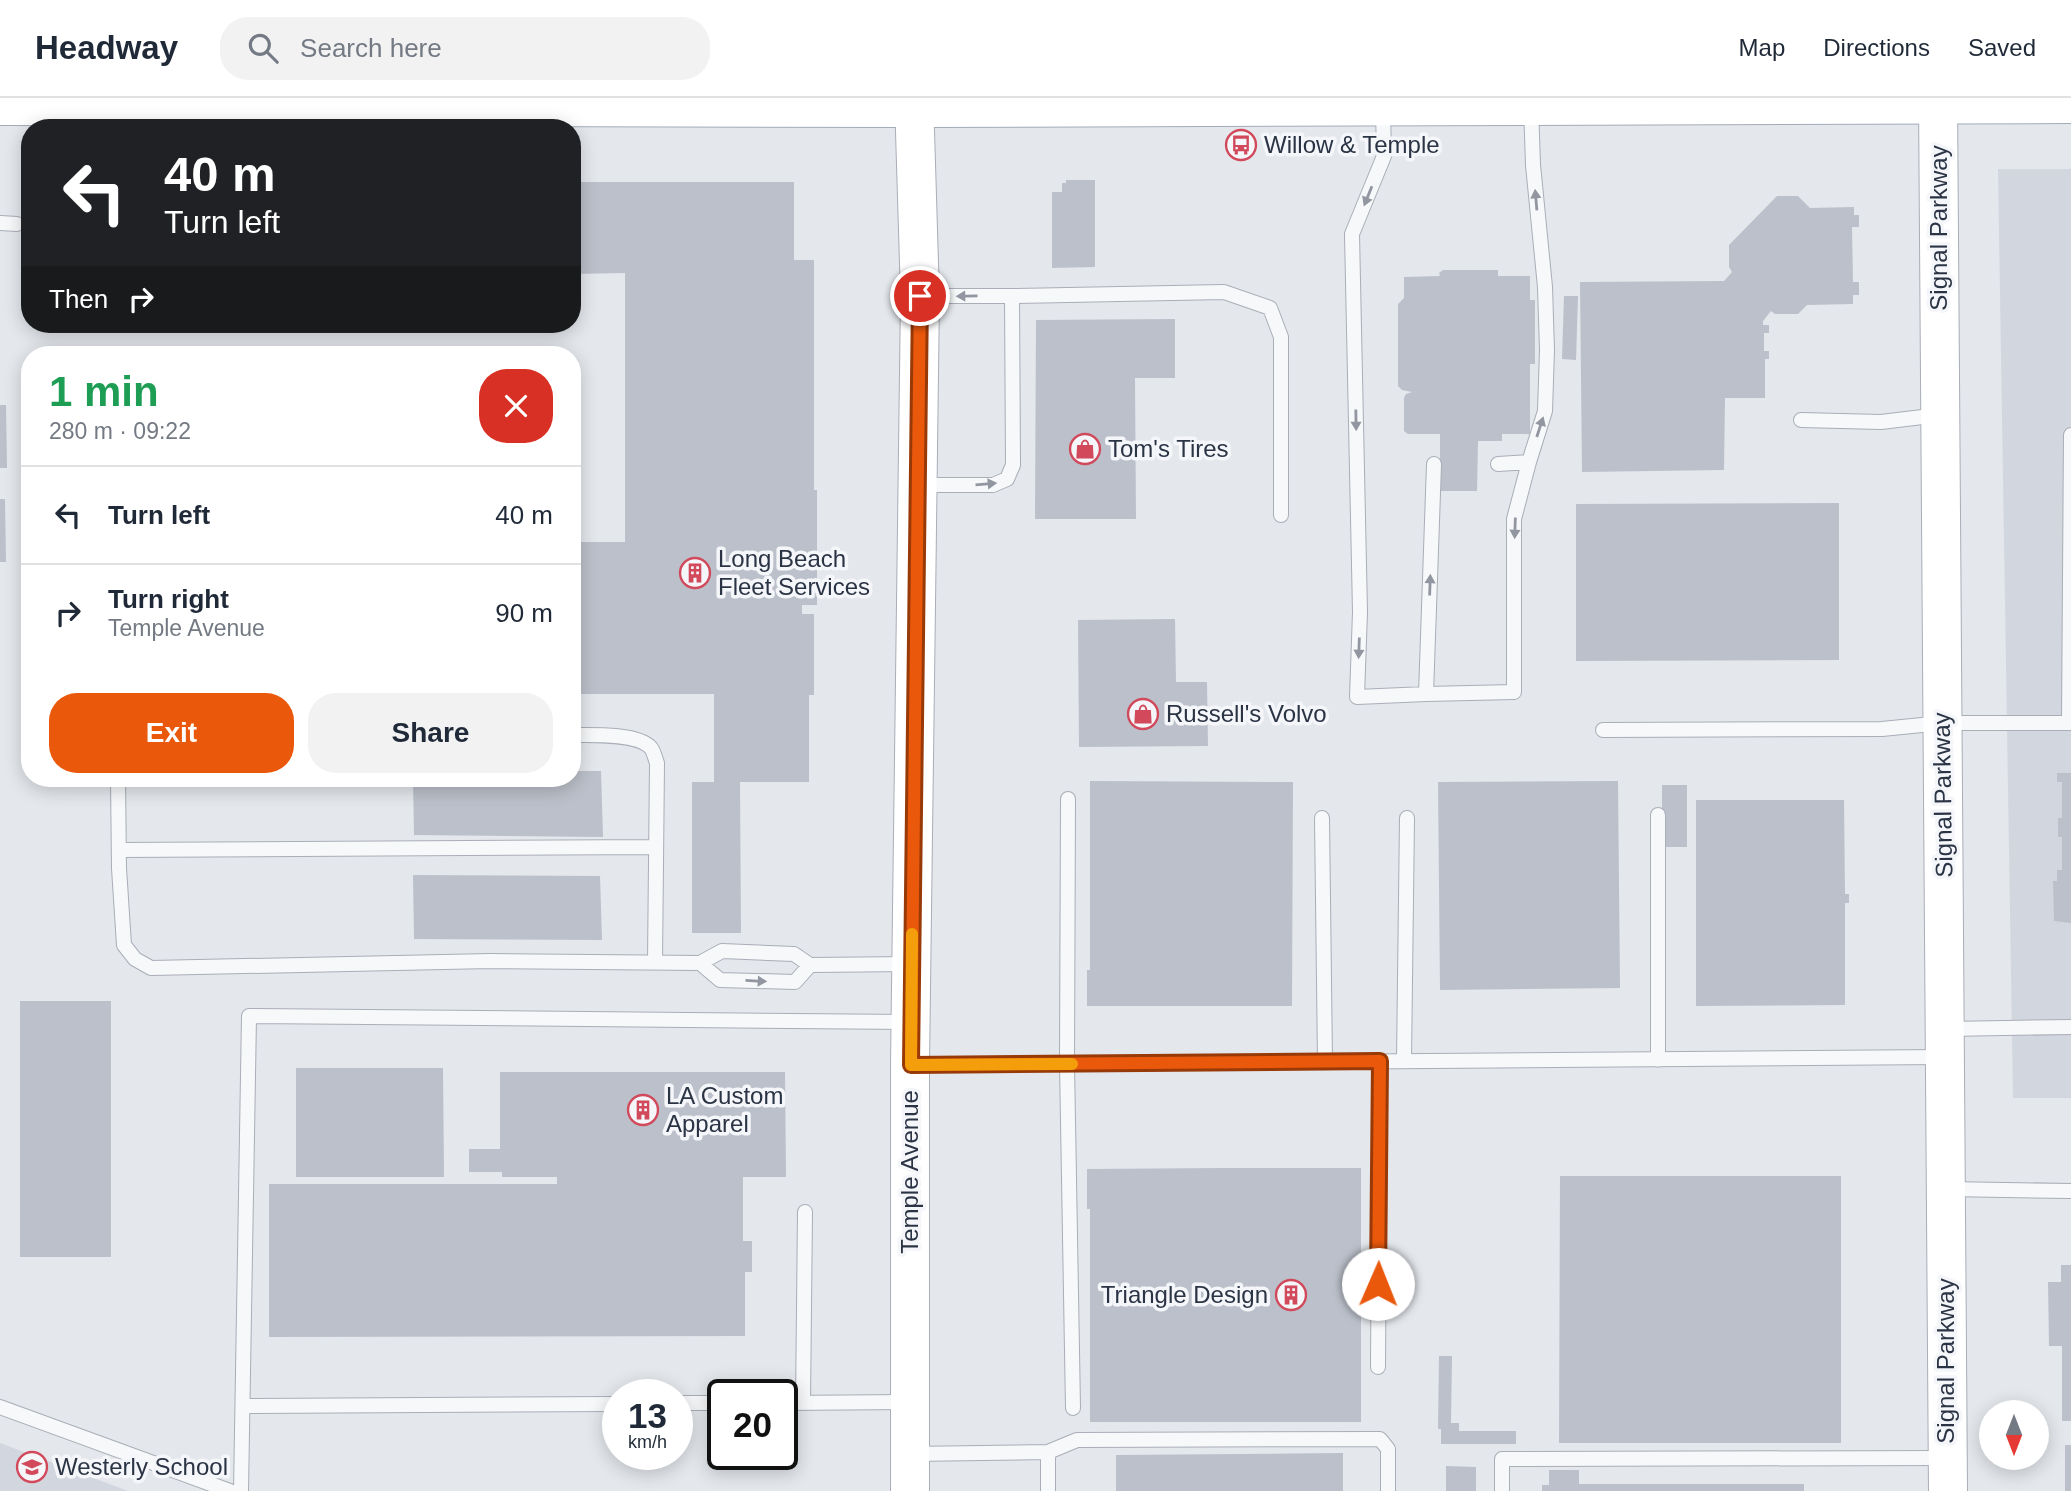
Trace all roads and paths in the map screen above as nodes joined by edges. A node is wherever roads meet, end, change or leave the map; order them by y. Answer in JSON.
{"nodes":[{"id":1,"x":1938,"y":101,"type":"edge"},
{"id":2,"x":914,"y":103,"type":"edge"},
{"id":3,"x":2071,"y":104,"type":"edge"},
{"id":4,"x":0,"y":106,"type":"edge"},
{"id":5,"x":1531,"y":106,"type":"junction"},
{"id":6,"x":1383,"y":107,"type":"junction"},
{"id":7,"x":0,"y":223,"type":"edge"},
{"id":8,"x":18,"y":224,"type":"dead end"},
{"id":9,"x":920,"y":296,"type":"junction"},
{"id":10,"x":1012,"y":296,"type":"junction"},
{"id":11,"x":1940,"y":415,"type":"junction"},
{"id":12,"x":1801,"y":420,"type":"dead end"},
{"id":13,"x":2071,"y":435,"type":"edge"},
{"id":14,"x":1529,"y":462,"type":"junction"},
{"id":15,"x":1434,"y":464,"type":"dead end"},
{"id":16,"x":1497,"y":464,"type":"dead end"},
{"id":17,"x":918,"y":485,"type":"junction"},
{"id":18,"x":1281,"y":515,"type":"dead end"},
{"id":19,"x":1426,"y":694,"type":"junction"},
{"id":20,"x":1942,"y":723,"type":"junction"},
{"id":21,"x":2070,"y":723,"type":"edge"},
{"id":22,"x":1602,"y":730,"type":"dead end"},
{"id":23,"x":581,"y":735,"type":"edge"},
{"id":24,"x":118,"y":787,"type":"edge"},
{"id":25,"x":1068,"y":799,"type":"dead end"},
{"id":26,"x":1658,"y":815,"type":"dead end"},
{"id":27,"x":1322,"y":818,"type":"dead end"},
{"id":28,"x":1407,"y":818,"type":"dead end"},
{"id":29,"x":656,"y":847,"type":"junction"},
{"id":30,"x":119,"y":850,"type":"junction"},
{"id":31,"x":655,"y":962,"type":"junction"},
{"id":32,"x":701,"y":963,"type":"junction"},
{"id":33,"x":911,"y":964,"type":"junction"},
{"id":34,"x":810,"y":965,"type":"junction"},
{"id":35,"x":911,"y":1022,"type":"junction"},
{"id":36,"x":2071,"y":1027,"type":"edge"},
{"id":37,"x":1945,"y":1043,"type":"junction"},
{"id":38,"x":1658,"y":1060,"type":"junction"},
{"id":39,"x":1380,"y":1061,"type":"junction"},
{"id":40,"x":1405,"y":1061,"type":"junction"},
{"id":41,"x":1325,"y":1062,"type":"junction"},
{"id":42,"x":1068,"y":1064,"type":"junction"},
{"id":43,"x":911,"y":1065,"type":"junction"},
{"id":44,"x":1945,"y":1189,"type":"junction"},
{"id":45,"x":2071,"y":1191,"type":"edge"},
{"id":46,"x":805,"y":1212,"type":"dead end"},
{"id":47,"x":1378,"y":1367,"type":"dead end"},
{"id":48,"x":909,"y":1402,"type":"junction"},
{"id":49,"x":798,"y":1403,"type":"edge"},
{"id":50,"x":803,"y":1403,"type":"junction"},
{"id":51,"x":602,"y":1404,"type":"edge"},
{"id":52,"x":243,"y":1406,"type":"junction"},
{"id":53,"x":0,"y":1407,"type":"edge"},
{"id":54,"x":1073,"y":1408,"type":"dead end"},
{"id":55,"x":1048,"y":1452,"type":"junction"},
{"id":56,"x":910,"y":1473,"type":"edge"},
{"id":57,"x":1947,"y":1475,"type":"edge"},
{"id":58,"x":230,"y":1491,"type":"edge"},
{"id":59,"x":241,"y":1491,"type":"edge"},
{"id":60,"x":1048,"y":1491,"type":"edge"},
{"id":61,"x":1388,"y":1491,"type":"edge"},
{"id":62,"x":1502,"y":1491,"type":"edge"}],
"edges":[{"from":1,"to":3,"type":"main road"},
{"from":1,"to":5,"type":"main road"},
{"from":1,"to":11,"type":"main road","name":"Signal Parkway"},
{"from":2,"to":4,"type":"main road"},
{"from":2,"to":6,"type":"main road"},
{"from":2,"to":9,"type":"main road","name":"Temple Avenue"},
{"from":5,"to":6,"type":"main road"},
{"from":14,"to":5,"type":"lane","one_way":true},
{"from":6,"to":19,"type":"lane","one_way":true},
{"from":7,"to":8,"type":"lane"},
{"from":10,"to":9,"type":"lane","one_way":true},
{"from":9,"to":17,"type":"main road","name":"Temple Avenue"},
{"from":17,"to":10,"type":"lane","one_way":true},
{"from":10,"to":18,"type":"lane"},
{"from":11,"to":12,"type":"lane"},
{"from":11,"to":20,"type":"main road","name":"Signal Parkway"},
{"from":13,"to":21,"type":"lane"},
{"from":14,"to":16,"type":"lane"},
{"from":14,"to":19,"type":"lane","one_way":true},
{"from":19,"to":15,"type":"lane","one_way":true},
{"from":17,"to":33,"type":"main road","name":"Temple Avenue"},
{"from":20,"to":21,"type":"lane"},
{"from":20,"to":22,"type":"lane"},
{"from":20,"to":37,"type":"main road","name":"Signal Parkway"},
{"from":23,"to":29,"type":"lane"},
{"from":24,"to":30,"type":"lane"},
{"from":25,"to":42,"type":"lane"},
{"from":26,"to":38,"type":"lane"},
{"from":27,"to":41,"type":"lane"},
{"from":28,"to":40,"type":"lane"},
{"from":29,"to":30,"type":"lane"},
{"from":29,"to":31,"type":"lane"},
{"from":30,"to":31,"type":"lane"},
{"from":31,"to":32,"type":"lane"},
{"from":32,"to":34,"type":"lane"},
{"from":32,"to":34,"type":"lane","one_way":true},
{"from":33,"to":34,"type":"lane"},
{"from":33,"to":35,"type":"main road","name":"Temple Avenue"},
{"from":35,"to":43,"type":"main road","name":"Temple Avenue"},
{"from":35,"to":52,"type":"lane"},
{"from":36,"to":37,"type":"lane"},
{"from":37,"to":38,"type":"lane"},
{"from":37,"to":44,"type":"main road","name":"Signal Parkway"},
{"from":38,"to":40,"type":"lane"},
{"from":39,"to":40,"type":"lane"},
{"from":39,"to":41,"type":"lane"},
{"from":39,"to":47,"type":"lane"},
{"from":41,"to":42,"type":"lane"},
{"from":42,"to":43,"type":"lane"},
{"from":42,"to":54,"type":"lane"},
{"from":43,"to":48,"type":"main road","name":"Temple Avenue"},
{"from":44,"to":45,"type":"lane"},
{"from":44,"to":57,"type":"main road","name":"Signal Parkway"},
{"from":46,"to":50,"type":"lane"},
{"from":48,"to":50,"type":"lane"},
{"from":48,"to":56,"type":"main road","name":"Temple Avenue"},
{"from":49,"to":50,"type":"lane"},
{"from":51,"to":52,"type":"lane"},
{"from":52,"to":59,"type":"lane"},
{"from":53,"to":58,"type":"lane"},
{"from":55,"to":56,"type":"lane"},
{"from":55,"to":60,"type":"lane"},
{"from":55,"to":61,"type":"lane"},
{"from":57,"to":62,"type":"lane"}]}
